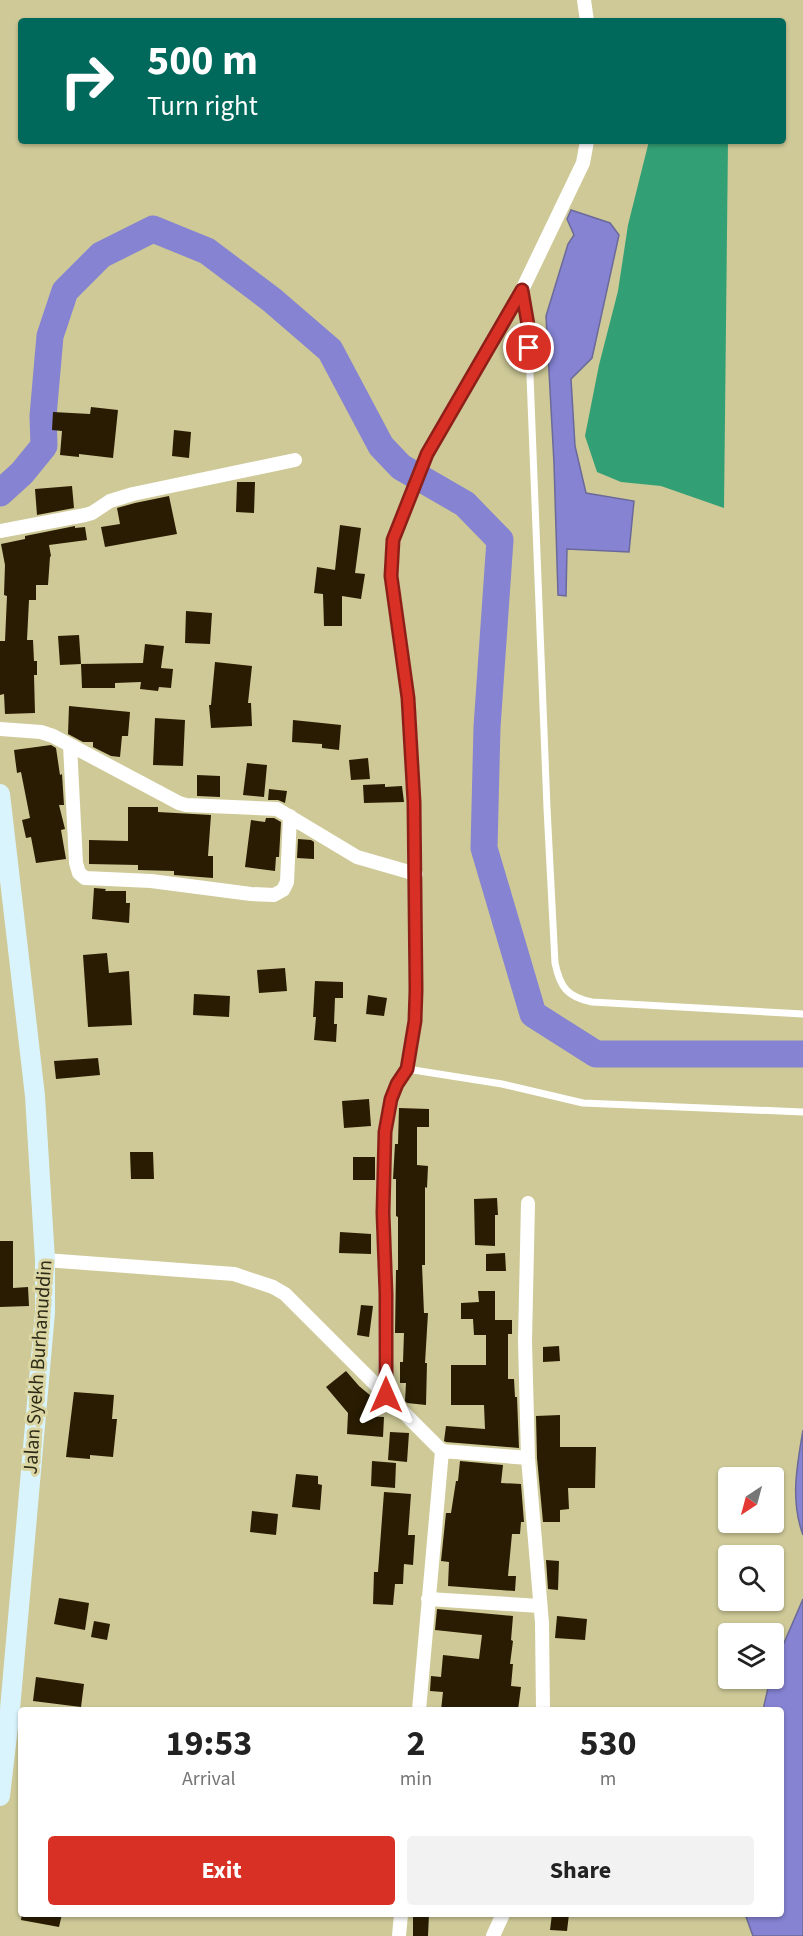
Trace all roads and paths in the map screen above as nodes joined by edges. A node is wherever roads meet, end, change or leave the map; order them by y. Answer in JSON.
{"nodes":[{"id":1,"x":584,"y":0,"type":"edge"},
{"id":2,"x":587,"y":18,"type":"edge"},
{"id":3,"x":586,"y":144,"type":"edge"},
{"id":4,"x":522,"y":290,"type":"junction"},
{"id":5,"x":295,"y":460,"type":"dead end"},
{"id":6,"x":0,"y":531,"type":"edge"},
{"id":7,"x":0,"y":729,"type":"edge"},
{"id":8,"x":70,"y":745,"type":"junction"},
{"id":9,"x":0,"y":798,"type":"edge"},
{"id":10,"x":290,"y":816,"type":"junction"},
{"id":11,"x":416,"y":874,"type":"junction"},
{"id":12,"x":803,"y":1014,"type":"edge"},
{"id":13,"x":407,"y":1069,"type":"junction"},
{"id":14,"x":803,"y":1112,"type":"edge"},
{"id":15,"x":528,"y":1203,"type":"dead end"},
{"id":16,"x":45,"y":1260,"type":"junction"},
{"id":17,"x":386,"y":1395,"type":"junction"},
{"id":18,"x":442,"y":1451,"type":"junction"},
{"id":19,"x":528,"y":1458,"type":"junction"},
{"id":20,"x":428,"y":1599,"type":"junction"},
{"id":21,"x":540,"y":1606,"type":"junction"},
{"id":22,"x":419,"y":1707,"type":"edge"},
{"id":23,"x":543,"y":1707,"type":"edge"},
{"id":24,"x":0,"y":1796,"type":"edge"},
{"id":25,"x":401,"y":1917,"type":"edge"},
{"id":26,"x":502,"y":1917,"type":"edge"},
{"id":27,"x":399,"y":1936,"type":"edge"},
{"id":28,"x":494,"y":1936,"type":"edge"}],
"edges":[{"from":1,"to":2,"type":"street"},
{"from":3,"to":4,"type":"street"},
{"from":4,"to":11,"type":"street"},
{"from":4,"to":12,"type":"lane"},
{"from":5,"to":6,"type":"street"},
{"from":7,"to":8,"type":"street"},
{"from":8,"to":10,"type":"street"},
{"from":8,"to":10,"type":"street"},
{"from":9,"to":16,"type":"main road","name":"Jalan Syekh Burhanuddin"},
{"from":10,"to":11,"type":"street"},
{"from":11,"to":13,"type":"street"},
{"from":13,"to":14,"type":"lane"},
{"from":13,"to":17,"type":"street"},
{"from":15,"to":19,"type":"street"},
{"from":16,"to":17,"type":"street"},
{"from":16,"to":24,"type":"main road","name":"Jalan Syekh Burhanuddin"},
{"from":17,"to":18,"type":"street"},
{"from":18,"to":19,"type":"street"},
{"from":18,"to":20,"type":"street"},
{"from":19,"to":21,"type":"street"},
{"from":20,"to":21,"type":"street"},
{"from":20,"to":22,"type":"street"},
{"from":21,"to":23,"type":"street"},
{"from":25,"to":27,"type":"street"},
{"from":26,"to":28,"type":"street"}]}
